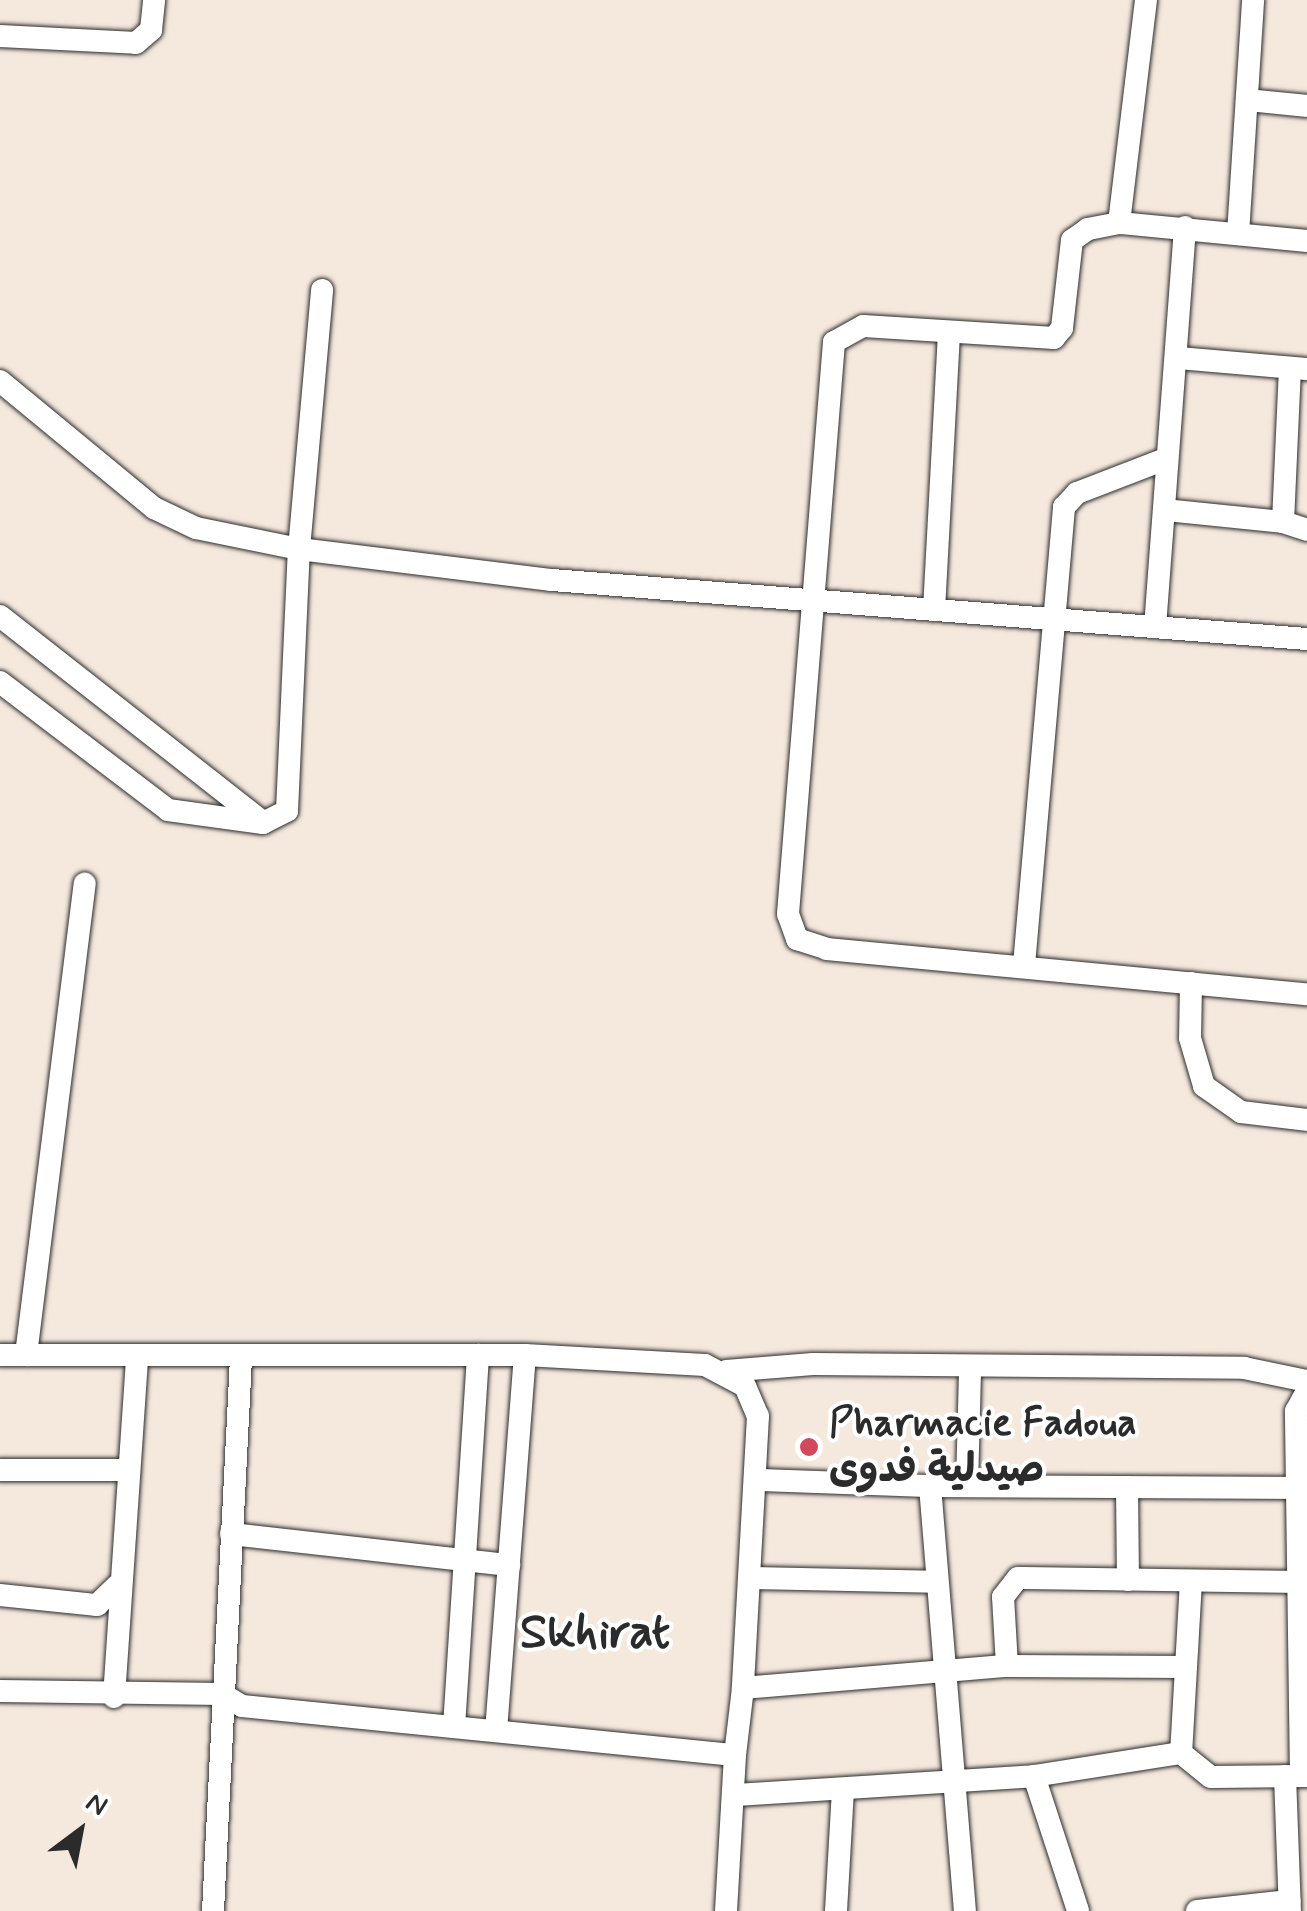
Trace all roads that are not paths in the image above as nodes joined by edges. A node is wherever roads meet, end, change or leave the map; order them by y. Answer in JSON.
{"nodes":[{"id":1,"x":154,"y":0,"type":"edge"},
{"id":2,"x":1146,"y":0,"type":"edge"},
{"id":3,"x":1253,"y":0,"type":"edge"},
{"id":4,"x":0,"y":36,"type":"edge"},
{"id":5,"x":1247,"y":100,"type":"junction"},
{"id":6,"x":1307,"y":106,"type":"edge"},
{"id":7,"x":1119,"y":223,"type":"junction"},
{"id":8,"x":1185,"y":227,"type":"junction"},
{"id":9,"x":1238,"y":234,"type":"junction"},
{"id":10,"x":1307,"y":241,"type":"edge"},
{"id":11,"x":322,"y":290,"type":"dead end"},
{"id":12,"x":949,"y":335,"type":"junction"},
{"id":13,"x":1178,"y":358,"type":"junction"},
{"id":14,"x":1298,"y":369,"type":"edge"},
{"id":15,"x":0,"y":381,"type":"edge"},
{"id":16,"x":1165,"y":459,"type":"junction"},
{"id":17,"x":1164,"y":510,"type":"junction"},
{"id":18,"x":1283,"y":522,"type":"junction"},
{"id":19,"x":1307,"y":530,"type":"edge"},
{"id":20,"x":299,"y":549,"type":"junction"},
{"id":21,"x":812,"y":601,"type":"junction"},
{"id":22,"x":934,"y":610,"type":"junction"},
{"id":23,"x":0,"y":616,"type":"edge"},
{"id":24,"x":1052,"y":616,"type":"junction"},
{"id":25,"x":1155,"y":627,"type":"junction"},
{"id":26,"x":1307,"y":640,"type":"edge"},
{"id":27,"x":0,"y":682,"type":"edge"},
{"id":28,"x":264,"y":823,"type":"junction"},
{"id":29,"x":86,"y":884,"type":"dead end"},
{"id":30,"x":1024,"y":965,"type":"junction"},
{"id":31,"x":1191,"y":982,"type":"junction"},
{"id":32,"x":1307,"y":994,"type":"edge"},
{"id":33,"x":1307,"y":1120,"type":"edge"},
{"id":34,"x":478,"y":1354,"type":"junction"},
{"id":35,"x":0,"y":1355,"type":"edge"},
{"id":36,"x":525,"y":1355,"type":"junction"},
{"id":37,"x":26,"y":1356,"type":"junction"},
{"id":38,"x":241,"y":1359,"type":"junction"},
{"id":39,"x":137,"y":1360,"type":"junction"},
{"id":40,"x":970,"y":1368,"type":"junction"},
{"id":41,"x":726,"y":1371,"type":"junction"},
{"id":42,"x":1307,"y":1381,"type":"edge"},
{"id":43,"x":1307,"y":1390,"type":"edge"},
{"id":44,"x":0,"y":1470,"type":"edge"},
{"id":45,"x":126,"y":1470,"type":"junction"},
{"id":46,"x":758,"y":1480,"type":"junction"},
{"id":47,"x":930,"y":1486,"type":"junction"},
{"id":48,"x":967,"y":1486,"type":"junction"},
{"id":49,"x":1127,"y":1486,"type":"junction"},
{"id":50,"x":1298,"y":1488,"type":"junction"},
{"id":51,"x":232,"y":1534,"type":"junction"},
{"id":52,"x":464,"y":1561,"type":"junction"},
{"id":53,"x":509,"y":1564,"type":"junction"},
{"id":54,"x":751,"y":1578,"type":"junction"},
{"id":55,"x":1128,"y":1580,"type":"junction"},
{"id":56,"x":1190,"y":1580,"type":"junction"},
{"id":57,"x":1303,"y":1581,"type":"edge"},
{"id":58,"x":935,"y":1582,"type":"junction"},
{"id":59,"x":118,"y":1584,"type":"junction"},
{"id":60,"x":0,"y":1595,"type":"edge"},
{"id":61,"x":1008,"y":1666,"type":"junction"},
{"id":62,"x":1186,"y":1667,"type":"junction"},
{"id":63,"x":940,"y":1675,"type":"junction"},
{"id":64,"x":743,"y":1688,"type":"junction"},
{"id":65,"x":0,"y":1691,"type":"edge"},
{"id":66,"x":222,"y":1694,"type":"junction"},
{"id":67,"x":114,"y":1697,"type":"junction"},
{"id":68,"x":454,"y":1727,"type":"junction"},
{"id":69,"x":496,"y":1731,"type":"junction"},
{"id":70,"x":1180,"y":1753,"type":"junction"},
{"id":71,"x":735,"y":1755,"type":"junction"},
{"id":72,"x":1034,"y":1776,"type":"junction"},
{"id":73,"x":1298,"y":1776,"type":"edge"},
{"id":74,"x":950,"y":1783,"type":"junction"},
{"id":75,"x":843,"y":1789,"type":"junction"},
{"id":76,"x":735,"y":1795,"type":"junction"},
{"id":77,"x":1289,"y":1906,"type":"edge"},
{"id":78,"x":213,"y":1911,"type":"edge"},
{"id":79,"x":726,"y":1911,"type":"edge"},
{"id":80,"x":836,"y":1911,"type":"edge"},
{"id":81,"x":964,"y":1911,"type":"edge"},
{"id":82,"x":1078,"y":1911,"type":"edge"},
{"id":83,"x":1197,"y":1911,"type":"edge"}],
"edges":[{"from":1,"to":4,"type":"street"},
{"from":2,"to":7,"type":"street"},
{"from":3,"to":5,"type":"street"},
{"from":5,"to":6,"type":"street"},
{"from":5,"to":9,"type":"street"},
{"from":7,"to":8,"type":"street"},
{"from":7,"to":12,"type":"street"},
{"from":8,"to":9,"type":"street"},
{"from":8,"to":13,"type":"street"},
{"from":9,"to":10,"type":"street"},
{"from":11,"to":20,"type":"street"},
{"from":12,"to":21,"type":"street"},
{"from":12,"to":22,"type":"street"},
{"from":13,"to":14,"type":"street"},
{"from":13,"to":16,"type":"street"},
{"from":14,"to":18,"type":"street"},
{"from":15,"to":20,"type":"street"},
{"from":16,"to":17,"type":"street"},
{"from":16,"to":24,"type":"street"},
{"from":17,"to":18,"type":"street"},
{"from":17,"to":25,"type":"street"},
{"from":18,"to":19,"type":"street"},
{"from":20,"to":21,"type":"street"},
{"from":20,"to":28,"type":"street"},
{"from":21,"to":22,"type":"street"},
{"from":21,"to":30,"type":"street"},
{"from":22,"to":24,"type":"street"},
{"from":23,"to":28,"type":"street"},
{"from":24,"to":25,"type":"street"},
{"from":24,"to":30,"type":"street"},
{"from":25,"to":26,"type":"street"},
{"from":27,"to":28,"type":"street"},
{"from":29,"to":37,"type":"street"},
{"from":30,"to":31,"type":"street"},
{"from":31,"to":32,"type":"street"},
{"from":31,"to":33,"type":"street"},
{"from":34,"to":36,"type":"street"},
{"from":34,"to":38,"type":"street"},
{"from":34,"to":52,"type":"street"},
{"from":35,"to":37,"type":"street"},
{"from":36,"to":41,"type":"street"},
{"from":36,"to":53,"type":"street"},
{"from":37,"to":39,"type":"street"},
{"from":38,"to":39,"type":"street"},
{"from":38,"to":51,"type":"street"},
{"from":39,"to":45,"type":"street"},
{"from":40,"to":41,"type":"street"},
{"from":40,"to":42,"type":"street"},
{"from":40,"to":48,"type":"street"},
{"from":41,"to":46,"type":"street"},
{"from":43,"to":50,"type":"street"},
{"from":44,"to":45,"type":"street"},
{"from":45,"to":59,"type":"street"},
{"from":46,"to":47,"type":"street"},
{"from":46,"to":54,"type":"street"},
{"from":47,"to":48,"type":"street"},
{"from":47,"to":58,"type":"street"},
{"from":48,"to":49,"type":"street"},
{"from":49,"to":50,"type":"street"},
{"from":49,"to":55,"type":"street"},
{"from":50,"to":57,"type":"street"},
{"from":51,"to":52,"type":"street"},
{"from":51,"to":66,"type":"street"},
{"from":52,"to":53,"type":"street"},
{"from":52,"to":68,"type":"street"},
{"from":53,"to":69,"type":"street"},
{"from":54,"to":58,"type":"street"},
{"from":54,"to":64,"type":"street"},
{"from":55,"to":56,"type":"street"},
{"from":55,"to":61,"type":"street"},
{"from":56,"to":57,"type":"street"},
{"from":56,"to":62,"type":"street"},
{"from":57,"to":73,"type":"street"},
{"from":58,"to":63,"type":"street"},
{"from":59,"to":60,"type":"street"},
{"from":59,"to":67,"type":"street"},
{"from":61,"to":62,"type":"street"},
{"from":61,"to":63,"type":"street"},
{"from":62,"to":70,"type":"street"},
{"from":63,"to":64,"type":"street"},
{"from":63,"to":74,"type":"street"},
{"from":64,"to":71,"type":"street"},
{"from":65,"to":67,"type":"street"},
{"from":66,"to":67,"type":"street"},
{"from":66,"to":68,"type":"street"},
{"from":66,"to":78,"type":"street"},
{"from":68,"to":69,"type":"street"},
{"from":69,"to":71,"type":"street"},
{"from":70,"to":72,"type":"street"},
{"from":70,"to":73,"type":"street"},
{"from":71,"to":76,"type":"street"},
{"from":72,"to":74,"type":"street"},
{"from":72,"to":82,"type":"street"},
{"from":73,"to":77,"type":"street"},
{"from":74,"to":75,"type":"street"},
{"from":74,"to":81,"type":"street"},
{"from":75,"to":76,"type":"street"},
{"from":75,"to":80,"type":"street"},
{"from":76,"to":79,"type":"street"},
{"from":77,"to":83,"type":"street"}]}
